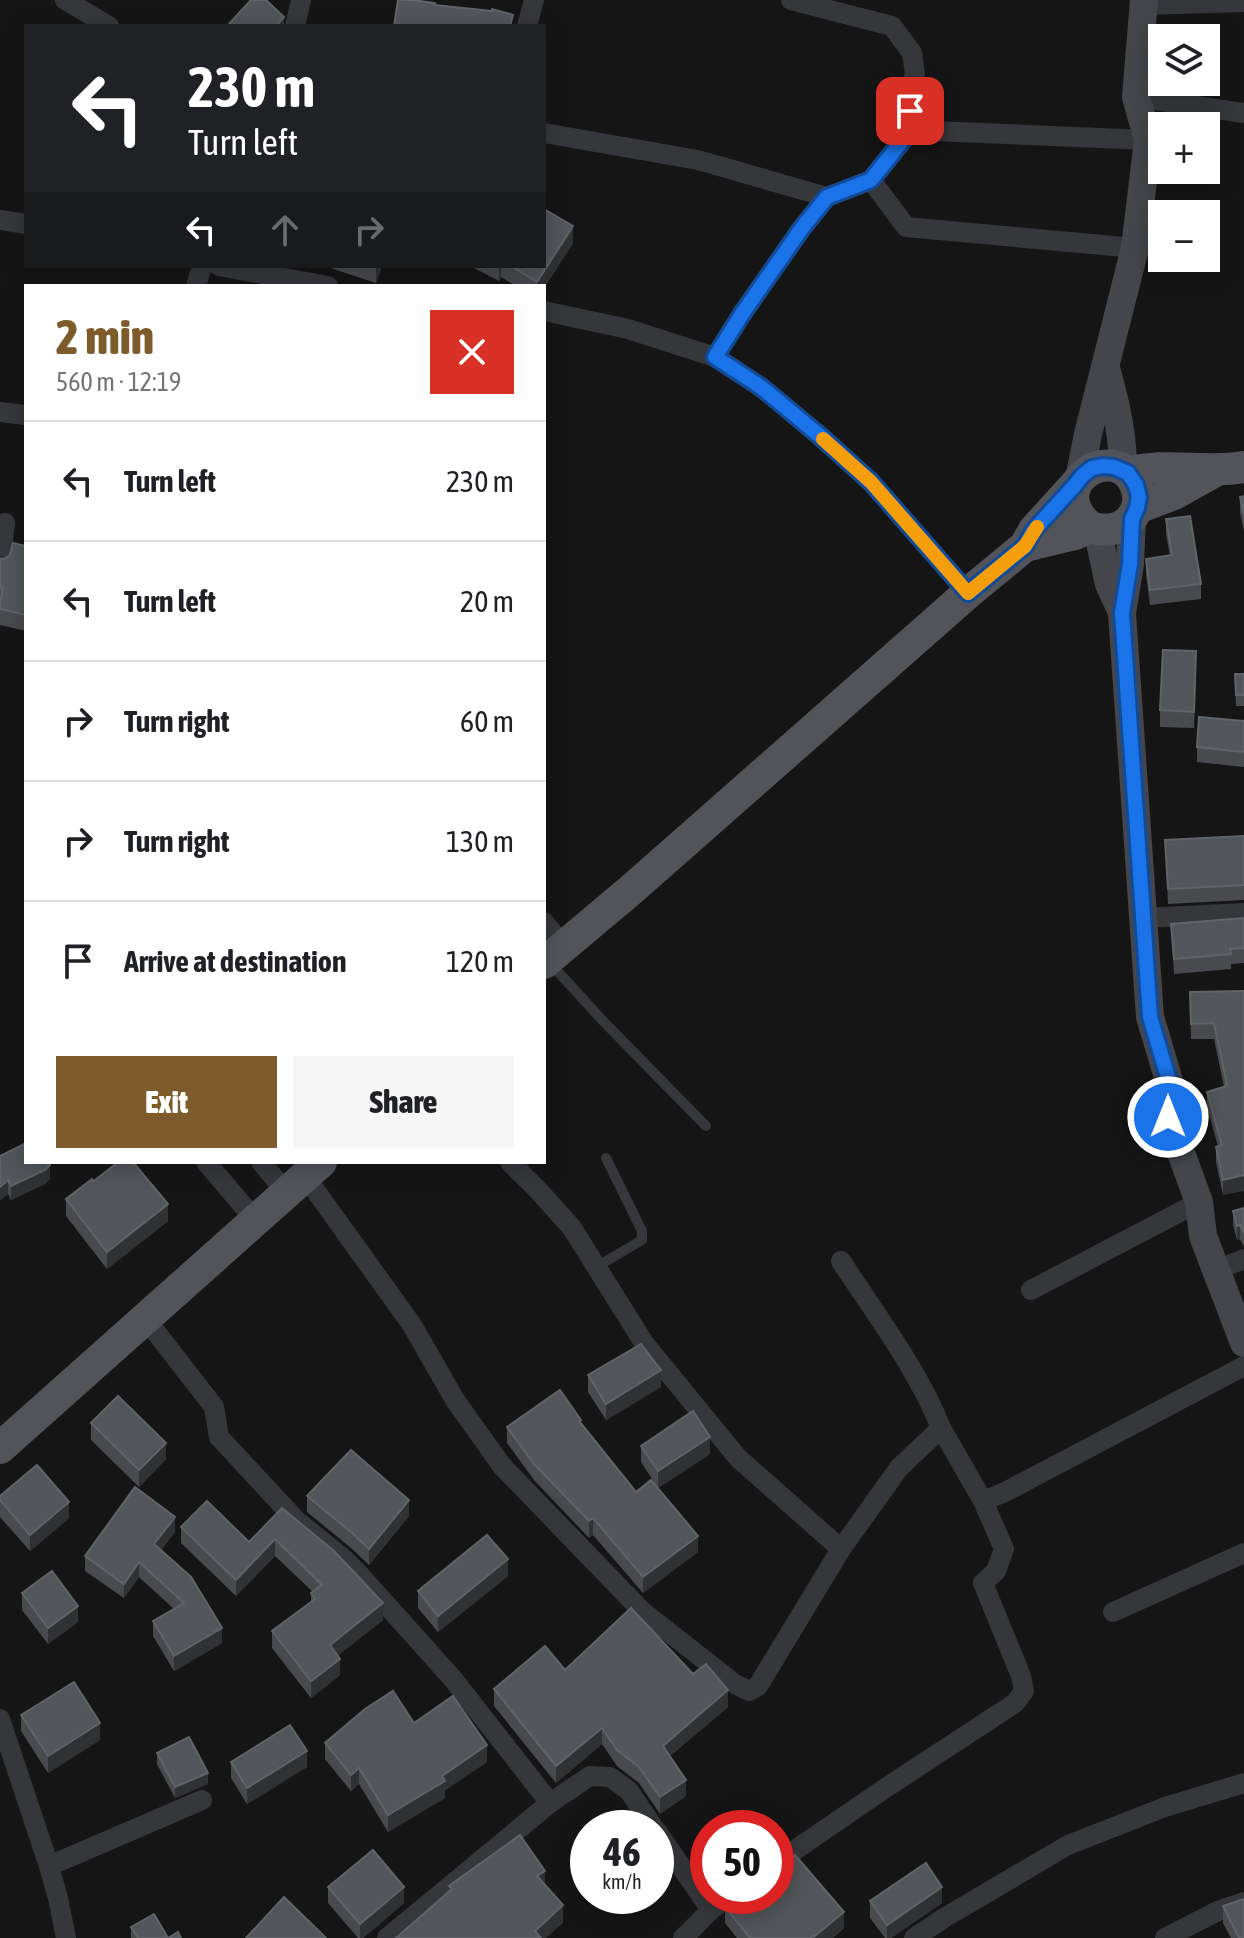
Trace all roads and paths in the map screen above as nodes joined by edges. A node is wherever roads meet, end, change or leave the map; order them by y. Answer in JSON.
{"nodes":[{"id":1,"x":65,"y":0,"type":"edge"},
{"id":2,"x":91,"y":0,"type":"edge"},
{"id":3,"x":301,"y":0,"type":"edge"},
{"id":4,"x":534,"y":0,"type":"edge"},
{"id":5,"x":791,"y":0,"type":"edge"},
{"id":6,"x":1144,"y":2,"type":"edge"},
{"id":7,"x":1244,"y":2,"type":"edge"},
{"id":8,"x":106,"y":24,"type":"edge"},
{"id":9,"x":108,"y":24,"type":"edge"},
{"id":10,"x":295,"y":24,"type":"edge"},
{"id":11,"x":528,"y":24,"type":"edge"},
{"id":12,"x":1136,"y":97,"type":"junction"},
{"id":13,"x":1244,"y":113,"type":"edge"},
{"id":14,"x":911,"y":130,"type":"junction"},
{"id":15,"x":546,"y":133,"type":"edge"},
{"id":16,"x":1148,"y":140,"type":"junction"},
{"id":17,"x":871,"y":180,"type":"junction"},
{"id":18,"x":827,"y":197,"type":"junction"},
{"id":19,"x":0,"y":220,"type":"edge"},
{"id":20,"x":24,"y":224,"type":"edge"},
{"id":21,"x":1135,"y":248,"type":"junction"},
{"id":22,"x":233,"y":268,"type":"edge"},
{"id":23,"x":317,"y":284,"type":"edge"},
{"id":24,"x":546,"y":311,"type":"edge"},
{"id":25,"x":715,"y":357,"type":"junction"},
{"id":26,"x":1105,"y":368,"type":"junction"},
{"id":27,"x":0,"y":412,"type":"edge"},
{"id":28,"x":24,"y":415,"type":"edge"},
{"id":29,"x":1230,"y":469,"type":"edge"},
{"id":30,"x":1126,"y":471,"type":"junction"},
{"id":31,"x":1077,"y":482,"type":"junction"},
{"id":32,"x":1135,"y":514,"type":"junction"},
{"id":33,"x":3,"y":522,"type":"edge"},
{"id":34,"x":24,"y":528,"type":"edge"},
{"id":35,"x":1094,"y":528,"type":"junction"},
{"id":36,"x":1025,"y":546,"type":"junction"},
{"id":37,"x":0,"y":563,"type":"edge"},
{"id":38,"x":968,"y":593,"type":"junction"},
{"id":39,"x":1122,"y":613,"type":"junction"},
{"id":40,"x":1244,"y":913,"type":"edge"},
{"id":41,"x":1144,"y":918,"type":"junction"},
{"id":42,"x":550,"y":948,"type":"edge"},
{"id":43,"x":706,"y":1126,"type":"dead end"},
{"id":44,"x":606,"y":1158,"type":"dead end"},
{"id":45,"x":208,"y":1164,"type":"edge"},
{"id":46,"x":267,"y":1164,"type":"edge"},
{"id":47,"x":512,"y":1164,"type":"edge"},
{"id":48,"x":304,"y":1177,"type":"edge"},
{"id":49,"x":1199,"y":1202,"type":"junction"},
{"id":50,"x":256,"y":1221,"type":"junction"},
{"id":51,"x":1244,"y":1259,"type":"edge"},
{"id":52,"x":841,"y":1261,"type":"dead end"},
{"id":53,"x":596,"y":1267,"type":"junction"},
{"id":54,"x":1216,"y":1270,"type":"junction"},
{"id":55,"x":1031,"y":1290,"type":"dead end"},
{"id":56,"x":145,"y":1318,"type":"junction"},
{"id":57,"x":1244,"y":1343,"type":"edge"},
{"id":58,"x":1244,"y":1366,"type":"edge"},
{"id":59,"x":941,"y":1428,"type":"junction"},
{"id":60,"x":0,"y":1448,"type":"edge"},
{"id":61,"x":983,"y":1501,"type":"junction"},
{"id":62,"x":841,"y":1549,"type":"junction"},
{"id":63,"x":1244,"y":1553,"type":"edge"},
{"id":64,"x":1113,"y":1612,"type":"dead end"},
{"id":65,"x":0,"y":1719,"type":"edge"},
{"id":66,"x":1244,"y":1783,"type":"edge"},
{"id":67,"x":202,"y":1800,"type":"dead end"},
{"id":68,"x":550,"y":1803,"type":"junction"},
{"id":69,"x":642,"y":1810,"type":"edge"},
{"id":70,"x":794,"y":1851,"type":"edge"},
{"id":71,"x":674,"y":1856,"type":"edge"},
{"id":72,"x":49,"y":1866,"type":"junction"},
{"id":73,"x":690,"y":1880,"type":"edge"},
{"id":74,"x":1244,"y":1902,"type":"edge"},
{"id":75,"x":707,"y":1914,"type":"edge"},
{"id":76,"x":66,"y":1938,"type":"edge"},
{"id":77,"x":387,"y":1938,"type":"edge"},
{"id":78,"x":683,"y":1938,"type":"edge"},
{"id":79,"x":914,"y":1938,"type":"edge"},
{"id":80,"x":1165,"y":1938,"type":"edge"}],
"edges":[{"from":1,"to":8,"type":"street"},
{"from":2,"to":9,"type":"street"},
{"from":3,"to":10,"type":"street"},
{"from":4,"to":11,"type":"street"},
{"from":5,"to":14,"type":"street"},
{"from":6,"to":7,"type":"street"},
{"from":6,"to":12,"type":"main road"},
{"from":12,"to":13,"type":"street"},
{"from":12,"to":16,"type":"main road"},
{"from":14,"to":16,"type":"street"},
{"from":14,"to":17,"type":"street"},
{"from":15,"to":18,"type":"street"},
{"from":16,"to":21,"type":"main road"},
{"from":17,"to":18,"type":"street"},
{"from":17,"to":21,"type":"street"},
{"from":18,"to":25,"type":"street"},
{"from":19,"to":20,"type":"street"},
{"from":21,"to":26,"type":"main road"},
{"from":22,"to":23,"type":"street"},
{"from":24,"to":25,"type":"street"},
{"from":25,"to":38,"type":"street"},
{"from":26,"to":30,"type":"main road"},
{"from":26,"to":31,"type":"main road"},
{"from":27,"to":28,"type":"street"},
{"from":29,"to":30,"type":"main road"},
{"from":29,"to":32,"type":"main road"},
{"from":30,"to":31,"type":"main road"},
{"from":30,"to":32,"type":"main road"},
{"from":31,"to":35,"type":"main road"},
{"from":31,"to":36,"type":"main road"},
{"from":32,"to":35,"type":"main road"},
{"from":32,"to":39,"type":"main road"},
{"from":33,"to":34,"type":"street"},
{"from":33,"to":37,"type":"street"},
{"from":35,"to":36,"type":"main road"},
{"from":35,"to":39,"type":"main road"},
{"from":36,"to":38,"type":"main road"},
{"from":38,"to":42,"type":"main road"},
{"from":39,"to":41,"type":"main road"},
{"from":40,"to":41,"type":"street"},
{"from":41,"to":49,"type":"main road"},
{"from":42,"to":43,"type":"lane"},
{"from":44,"to":53,"type":"lane"},
{"from":45,"to":50,"type":"street"},
{"from":46,"to":48,"type":"street"},
{"from":47,"to":53,"type":"street"},
{"from":48,"to":50,"type":"main road"},
{"from":48,"to":62,"type":"street"},
{"from":49,"to":54,"type":"main road"},
{"from":49,"to":55,"type":"street"},
{"from":50,"to":56,"type":"main road"},
{"from":51,"to":54,"type":"street"},
{"from":52,"to":59,"type":"street"},
{"from":53,"to":62,"type":"street"},
{"from":54,"to":57,"type":"main road"},
{"from":56,"to":60,"type":"main road"},
{"from":56,"to":68,"type":"street"},
{"from":58,"to":61,"type":"street"},
{"from":59,"to":61,"type":"street"},
{"from":59,"to":62,"type":"street"},
{"from":61,"to":70,"type":"street"},
{"from":63,"to":64,"type":"street"},
{"from":65,"to":72,"type":"street"},
{"from":66,"to":79,"type":"street"},
{"from":67,"to":72,"type":"street"},
{"from":68,"to":69,"type":"street"},
{"from":68,"to":77,"type":"street"},
{"from":71,"to":73,"type":"street"},
{"from":72,"to":76,"type":"street"},
{"from":74,"to":80,"type":"street"},
{"from":75,"to":78,"type":"street"}]}
